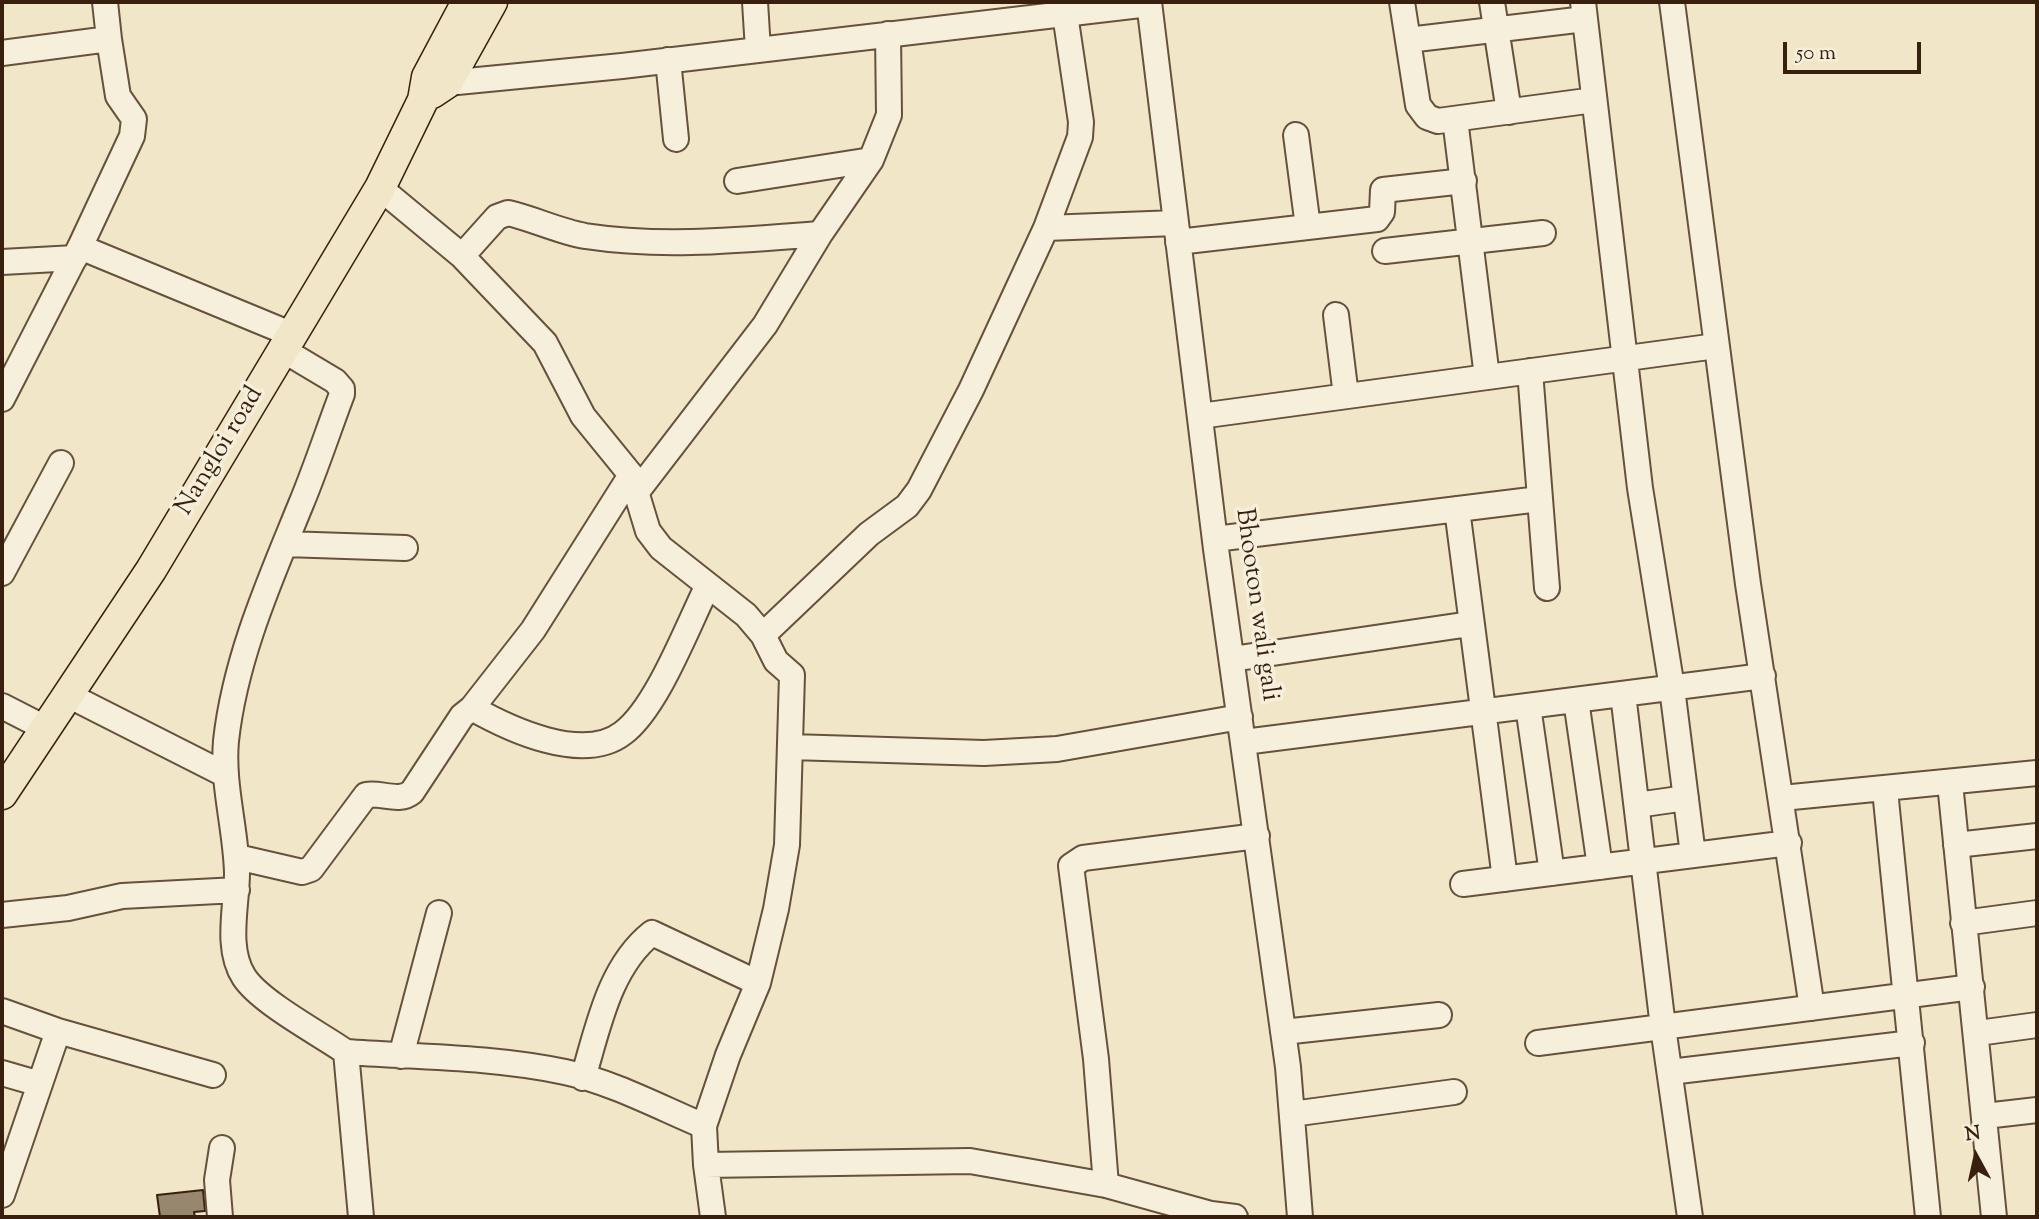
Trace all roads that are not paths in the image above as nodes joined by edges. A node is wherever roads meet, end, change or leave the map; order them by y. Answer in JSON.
{"nodes":[{"id":1,"x":105,"y":2,"type":"edge"},
{"id":2,"x":467,"y":2,"type":"edge"},
{"id":3,"x":492,"y":2,"type":"edge"},
{"id":4,"x":755,"y":2,"type":"edge"},
{"id":5,"x":1402,"y":2,"type":"edge"},
{"id":6,"x":1492,"y":2,"type":"edge"},
{"id":7,"x":1672,"y":2,"type":"edge"},
{"id":8,"x":1149,"y":3,"type":"edge"},
{"id":9,"x":1584,"y":10,"type":"edge"},
{"id":10,"x":1054,"y":11,"type":"edge"},
{"id":11,"x":1496,"y":29,"type":"junction"},
{"id":12,"x":888,"y":34,"type":"junction"},
{"id":13,"x":109,"y":39,"type":"junction"},
{"id":14,"x":1408,"y":40,"type":"junction"},
{"id":15,"x":758,"y":50,"type":"junction"},
{"id":16,"x":2,"y":53,"type":"edge"},
{"id":17,"x":668,"y":60,"type":"junction"},
{"id":18,"x":432,"y":86,"type":"junction"},
{"id":19,"x":1594,"y":100,"type":"junction"},
{"id":20,"x":1510,"y":112,"type":"junction"},
{"id":21,"x":1455,"y":119,"type":"junction"},
{"id":22,"x":1296,"y":135,"type":"dead end"},
{"id":23,"x":676,"y":139,"type":"dead end"},
{"id":24,"x":872,"y":160,"type":"junction"},
{"id":25,"x":737,"y":181,"type":"dead end"},
{"id":26,"x":1464,"y":181,"type":"junction"},
{"id":27,"x":380,"y":188,"type":"junction"},
{"id":28,"x":1046,"y":228,"type":"junction"},
{"id":29,"x":1308,"y":228,"type":"junction"},
{"id":30,"x":1177,"y":233,"type":"junction"},
{"id":31,"x":1543,"y":233,"type":"dead end"},
{"id":32,"x":820,"y":234,"type":"junction"},
{"id":33,"x":1471,"y":241,"type":"junction"},
{"id":34,"x":1385,"y":251,"type":"dead end"},
{"id":35,"x":78,"y":252,"type":"junction"},
{"id":36,"x":462,"y":256,"type":"junction"},
{"id":37,"x":2,"y":262,"type":"edge"},
{"id":38,"x":1336,"y":315,"type":"dead end"},
{"id":39,"x":288,"y":342,"type":"junction"},
{"id":40,"x":1716,"y":346,"type":"junction"},
{"id":41,"x":1627,"y":358,"type":"junction"},
{"id":42,"x":1530,"y":371,"type":"junction"},
{"id":43,"x":1487,"y":377,"type":"junction"},
{"id":44,"x":1346,"y":396,"type":"junction"},
{"id":45,"x":2,"y":399,"type":"edge"},
{"id":46,"x":1200,"y":416,"type":"junction"},
{"id":47,"x":61,"y":463,"type":"dead end"},
{"id":48,"x":634,"y":484,"type":"junction"},
{"id":49,"x":1539,"y":499,"type":"junction"},
{"id":50,"x":1457,"y":509,"type":"junction"},
{"id":51,"x":1215,"y":539,"type":"junction"},
{"id":52,"x":285,"y":544,"type":"junction"},
{"id":53,"x":405,"y":548,"type":"dead end"},
{"id":54,"x":2,"y":573,"type":"edge"},
{"id":55,"x":708,"y":586,"type":"junction"},
{"id":56,"x":1547,"y":588,"type":"dead end"},
{"id":57,"x":1471,"y":624,"type":"junction"},
{"id":58,"x":763,"y":635,"type":"junction"},
{"id":59,"x":1232,"y":659,"type":"junction"},
{"id":60,"x":1763,"y":676,"type":"junction"},
{"id":61,"x":1672,"y":688,"type":"junction"},
{"id":62,"x":1623,"y":694,"type":"junction"},
{"id":63,"x":68,"y":695,"type":"junction"},
{"id":64,"x":1576,"y":700,"type":"junction"},
{"id":65,"x":2,"y":706,"type":"edge"},
{"id":66,"x":1528,"y":706,"type":"junction"},
{"id":67,"x":472,"y":708,"type":"junction"},
{"id":68,"x":1482,"y":712,"type":"junction"},
{"id":69,"x":1240,"y":717,"type":"junction"},
{"id":70,"x":45,"y":728,"type":"junction"},
{"id":71,"x":1244,"y":742,"type":"junction"},
{"id":72,"x":791,"y":747,"type":"junction"},
{"id":73,"x":2037,"y":773,"type":"edge"},
{"id":74,"x":226,"y":775,"type":"junction"},
{"id":75,"x":1950,"y":783,"type":"junction"},
{"id":76,"x":1885,"y":790,"type":"junction"},
{"id":77,"x":2,"y":794,"type":"edge"},
{"id":78,"x":1686,"y":798,"type":"junction"},
{"id":79,"x":1782,"y":798,"type":"junction"},
{"id":80,"x":1637,"y":804,"type":"junction"},
{"id":81,"x":1257,"y":836,"type":"junction"},
{"id":82,"x":2037,"y":836,"type":"edge"},
{"id":83,"x":1788,"y":843,"type":"junction"},
{"id":84,"x":1956,"y":845,"type":"junction"},
{"id":85,"x":1693,"y":855,"type":"junction"},
{"id":86,"x":237,"y":857,"type":"junction"},
{"id":87,"x":1644,"y":862,"type":"junction"},
{"id":88,"x":1600,"y":867,"type":"junction"},
{"id":89,"x":1552,"y":873,"type":"junction"},
{"id":90,"x":1506,"y":879,"type":"junction"},
{"id":91,"x":1463,"y":884,"type":"dead end"},
{"id":92,"x":237,"y":890,"type":"junction"},
{"id":93,"x":439,"y":913,"type":"dead end"},
{"id":94,"x":2037,"y":913,"type":"edge"},
{"id":95,"x":2,"y":915,"type":"edge"},
{"id":96,"x":1963,"y":923,"type":"junction"},
{"id":97,"x":758,"y":983,"type":"junction"},
{"id":98,"x":1972,"y":987,"type":"junction"},
{"id":99,"x":1908,"y":996,"type":"junction"},
{"id":100,"x":1812,"y":1008,"type":"junction"},
{"id":101,"x":2,"y":1011,"type":"edge"},
{"id":102,"x":1439,"y":1014,"type":"dead end"},
{"id":103,"x":2037,"y":1025,"type":"edge"},
{"id":104,"x":1663,"y":1027,"type":"junction"},
{"id":105,"x":58,"y":1031,"type":"junction"},
{"id":106,"x":1283,"y":1032,"type":"junction"},
{"id":107,"x":1978,"y":1033,"type":"junction"},
{"id":108,"x":1538,"y":1043,"type":"dead end"},
{"id":109,"x":1912,"y":1043,"type":"junction"},
{"id":110,"x":346,"y":1052,"type":"junction"},
{"id":111,"x":401,"y":1056,"type":"junction"},
{"id":112,"x":1670,"y":1072,"type":"junction"},
{"id":113,"x":2,"y":1073,"type":"edge"},
{"id":114,"x":213,"y":1075,"type":"dead end"},
{"id":115,"x":583,"y":1077,"type":"junction"},
{"id":116,"x":40,"y":1084,"type":"junction"},
{"id":117,"x":1454,"y":1091,"type":"dead end"},
{"id":118,"x":2037,"y":1110,"type":"edge"},
{"id":119,"x":1292,"y":1114,"type":"junction"},
{"id":120,"x":1985,"y":1116,"type":"junction"},
{"id":121,"x":704,"y":1126,"type":"junction"},
{"id":122,"x":222,"y":1148,"type":"dead end"},
{"id":123,"x":706,"y":1165,"type":"junction"},
{"id":124,"x":1106,"y":1185,"type":"junction"},
{"id":125,"x":2,"y":1195,"type":"edge"},
{"id":126,"x":220,"y":1217,"type":"edge"},
{"id":127,"x":361,"y":1217,"type":"edge"},
{"id":128,"x":713,"y":1217,"type":"edge"},
{"id":129,"x":1235,"y":1217,"type":"edge"},
{"id":130,"x":1300,"y":1217,"type":"edge"},
{"id":131,"x":1690,"y":1217,"type":"edge"},
{"id":132,"x":1928,"y":1217,"type":"edge"},
{"id":133,"x":1994,"y":1217,"type":"edge"}],
"edges":[{"from":1,"to":13,"type":"street"},
{"from":2,"to":18,"type":"main road"},
{"from":3,"to":18,"type":"main road"},
{"from":4,"to":15,"type":"street"},
{"from":5,"to":14,"type":"street"},
{"from":6,"to":11,"type":"street"},
{"from":7,"to":40,"type":"street"},
{"from":8,"to":10,"type":"street"},
{"from":8,"to":30,"type":"street","name":"Bhooton wali gali"},
{"from":9,"to":11,"type":"street"},
{"from":9,"to":19,"type":"street"},
{"from":10,"to":12,"type":"street"},
{"from":10,"to":28,"type":"street"},
{"from":11,"to":14,"type":"street"},
{"from":11,"to":20,"type":"street"},
{"from":12,"to":15,"type":"street"},
{"from":12,"to":24,"type":"street"},
{"from":13,"to":16,"type":"street"},
{"from":13,"to":35,"type":"street"},
{"from":14,"to":21,"type":"street"},
{"from":15,"to":17,"type":"street"},
{"from":17,"to":18,"type":"street"},
{"from":17,"to":23,"type":"street"},
{"from":18,"to":27,"type":"main road","name":"Nangloi road"},
{"from":19,"to":20,"type":"street"},
{"from":19,"to":41,"type":"street"},
{"from":20,"to":21,"type":"street"},
{"from":21,"to":26,"type":"street"},
{"from":22,"to":29,"type":"street"},
{"from":24,"to":25,"type":"street"},
{"from":24,"to":32,"type":"street"},
{"from":26,"to":29,"type":"street"},
{"from":26,"to":33,"type":"street"},
{"from":27,"to":36,"type":"street"},
{"from":27,"to":39,"type":"main road","name":"Nangloi road"},
{"from":28,"to":30,"type":"street"},
{"from":28,"to":58,"type":"street"},
{"from":29,"to":30,"type":"street"},
{"from":30,"to":46,"type":"street","name":"Bhooton wali gali"},
{"from":31,"to":33,"type":"street"},
{"from":32,"to":36,"type":"street"},
{"from":32,"to":48,"type":"street"},
{"from":33,"to":34,"type":"street"},
{"from":33,"to":43,"type":"street"},
{"from":35,"to":37,"type":"street"},
{"from":35,"to":39,"type":"street"},
{"from":35,"to":45,"type":"street"},
{"from":36,"to":48,"type":"street"},
{"from":38,"to":44,"type":"street"},
{"from":39,"to":52,"type":"street"},
{"from":39,"to":63,"type":"main road","name":"Nangloi road"},
{"from":40,"to":41,"type":"street"},
{"from":40,"to":60,"type":"street"},
{"from":41,"to":42,"type":"street"},
{"from":41,"to":61,"type":"street"},
{"from":42,"to":43,"type":"street"},
{"from":42,"to":49,"type":"street"},
{"from":43,"to":44,"type":"street"},
{"from":44,"to":46,"type":"street"},
{"from":46,"to":51,"type":"street","name":"Bhooton wali gali"},
{"from":47,"to":54,"type":"street"},
{"from":48,"to":55,"type":"street"},
{"from":48,"to":67,"type":"street"},
{"from":49,"to":50,"type":"street"},
{"from":49,"to":56,"type":"street"},
{"from":50,"to":51,"type":"street"},
{"from":50,"to":57,"type":"street"},
{"from":51,"to":59,"type":"street","name":"Bhooton wali gali"},
{"from":52,"to":53,"type":"street"},
{"from":52,"to":74,"type":"street"},
{"from":55,"to":58,"type":"street"},
{"from":55,"to":67,"type":"street"},
{"from":57,"to":59,"type":"street"},
{"from":57,"to":68,"type":"street"},
{"from":58,"to":72,"type":"street"},
{"from":59,"to":69,"type":"street","name":"Bhooton wali gali"},
{"from":60,"to":61,"type":"street"},
{"from":60,"to":79,"type":"street"},
{"from":61,"to":62,"type":"street"},
{"from":61,"to":78,"type":"street"},
{"from":62,"to":64,"type":"street"},
{"from":62,"to":80,"type":"street"},
{"from":63,"to":70,"type":"main road","name":"Nangloi road"},
{"from":63,"to":74,"type":"street"},
{"from":64,"to":66,"type":"street"},
{"from":64,"to":88,"type":"street"},
{"from":65,"to":70,"type":"street"},
{"from":66,"to":68,"type":"street"},
{"from":66,"to":89,"type":"street"},
{"from":67,"to":86,"type":"street"},
{"from":68,"to":71,"type":"street"},
{"from":68,"to":90,"type":"street"},
{"from":69,"to":71,"type":"street","name":"Bhooton wali gali"},
{"from":69,"to":72,"type":"street"},
{"from":70,"to":77,"type":"main road","name":"Nangloi road"},
{"from":71,"to":81,"type":"street","name":"Bhooton wali gali"},
{"from":72,"to":97,"type":"street"},
{"from":73,"to":75,"type":"street"},
{"from":74,"to":86,"type":"street"},
{"from":75,"to":76,"type":"street"},
{"from":75,"to":84,"type":"street"},
{"from":76,"to":79,"type":"street"},
{"from":76,"to":99,"type":"street"},
{"from":78,"to":80,"type":"street"},
{"from":78,"to":85,"type":"street"},
{"from":79,"to":83,"type":"street"},
{"from":80,"to":87,"type":"street"},
{"from":81,"to":106,"type":"street","name":"Bhooton wali gali"},
{"from":81,"to":124,"type":"street"},
{"from":82,"to":84,"type":"street"},
{"from":83,"to":85,"type":"street"},
{"from":83,"to":100,"type":"street"},
{"from":84,"to":96,"type":"street"},
{"from":85,"to":87,"type":"street"},
{"from":86,"to":92,"type":"street"},
{"from":87,"to":88,"type":"street"},
{"from":87,"to":104,"type":"street"},
{"from":88,"to":89,"type":"street"},
{"from":89,"to":90,"type":"street"},
{"from":90,"to":91,"type":"street"},
{"from":92,"to":95,"type":"street"},
{"from":92,"to":110,"type":"street"},
{"from":93,"to":111,"type":"street"},
{"from":94,"to":96,"type":"street"},
{"from":96,"to":98,"type":"street"},
{"from":97,"to":115,"type":"street"},
{"from":97,"to":121,"type":"street"},
{"from":98,"to":99,"type":"street"},
{"from":98,"to":107,"type":"street"},
{"from":99,"to":100,"type":"street"},
{"from":99,"to":109,"type":"street"},
{"from":100,"to":104,"type":"street"},
{"from":101,"to":105,"type":"street"},
{"from":102,"to":106,"type":"street"},
{"from":103,"to":107,"type":"street"},
{"from":104,"to":108,"type":"street"},
{"from":104,"to":112,"type":"street"},
{"from":105,"to":114,"type":"street"},
{"from":105,"to":116,"type":"street"},
{"from":106,"to":119,"type":"street","name":"Bhooton wali gali"},
{"from":107,"to":120,"type":"street"},
{"from":109,"to":112,"type":"street"},
{"from":109,"to":132,"type":"street"},
{"from":110,"to":111,"type":"street"},
{"from":110,"to":127,"type":"street"},
{"from":111,"to":115,"type":"street"},
{"from":112,"to":131,"type":"street"},
{"from":113,"to":116,"type":"street"},
{"from":115,"to":121,"type":"street"},
{"from":116,"to":125,"type":"street"},
{"from":117,"to":119,"type":"street"},
{"from":118,"to":120,"type":"street"},
{"from":119,"to":130,"type":"street","name":"Bhooton wali gali"},
{"from":120,"to":133,"type":"street"},
{"from":121,"to":123,"type":"street"},
{"from":122,"to":126,"type":"street"},
{"from":123,"to":124,"type":"street"},
{"from":123,"to":128,"type":"street"},
{"from":124,"to":129,"type":"street"}]}
